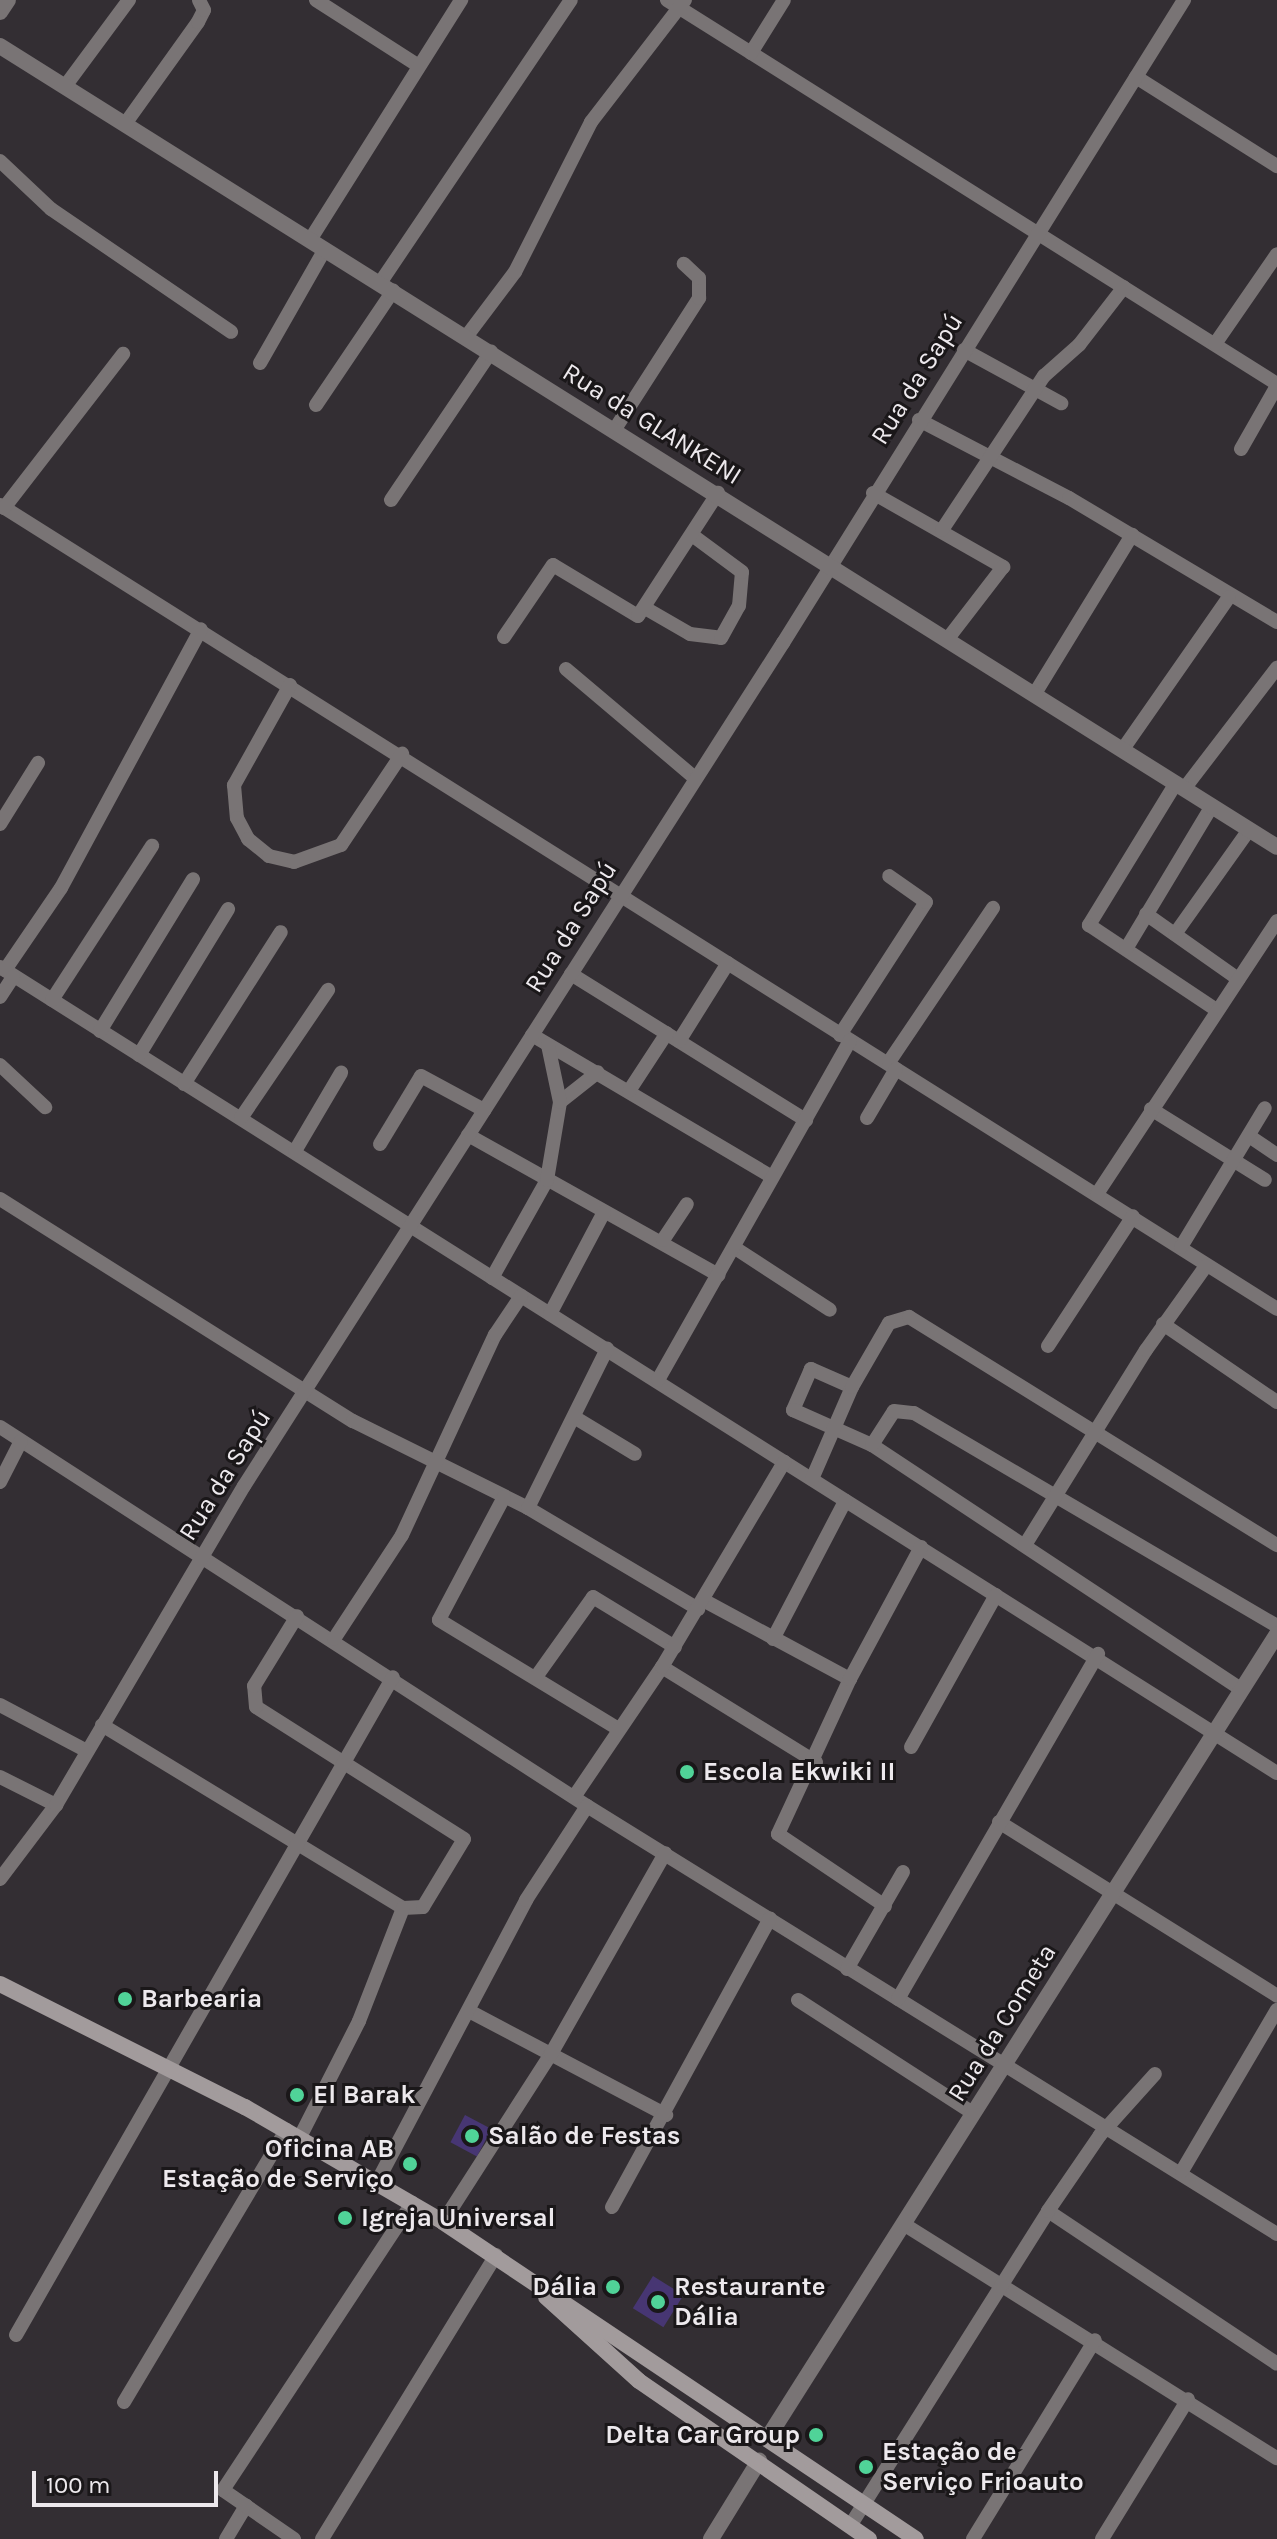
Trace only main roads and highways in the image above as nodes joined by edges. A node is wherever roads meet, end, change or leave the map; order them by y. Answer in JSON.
{"nodes":[{"id":1,"x":0,"y":1984,"type":"edge"},
{"id":2,"x":531,"y":2282,"type":"junction"},
{"id":3,"x":670,"y":2373,"type":"junction"},
{"id":4,"x":656,"y":2393,"type":"junction"},
{"id":5,"x":869,"y":2539,"type":"edge"},
{"id":6,"x":916,"y":2539,"type":"edge"}],
"edges":[{"from":1,"to":2,"type":"main road"},
{"from":2,"to":3,"type":"main road"},
{"from":2,"to":4,"type":"main road"},
{"from":3,"to":4,"type":"main road"},
{"from":3,"to":6,"type":"main road"},
{"from":4,"to":5,"type":"main road"}]}
